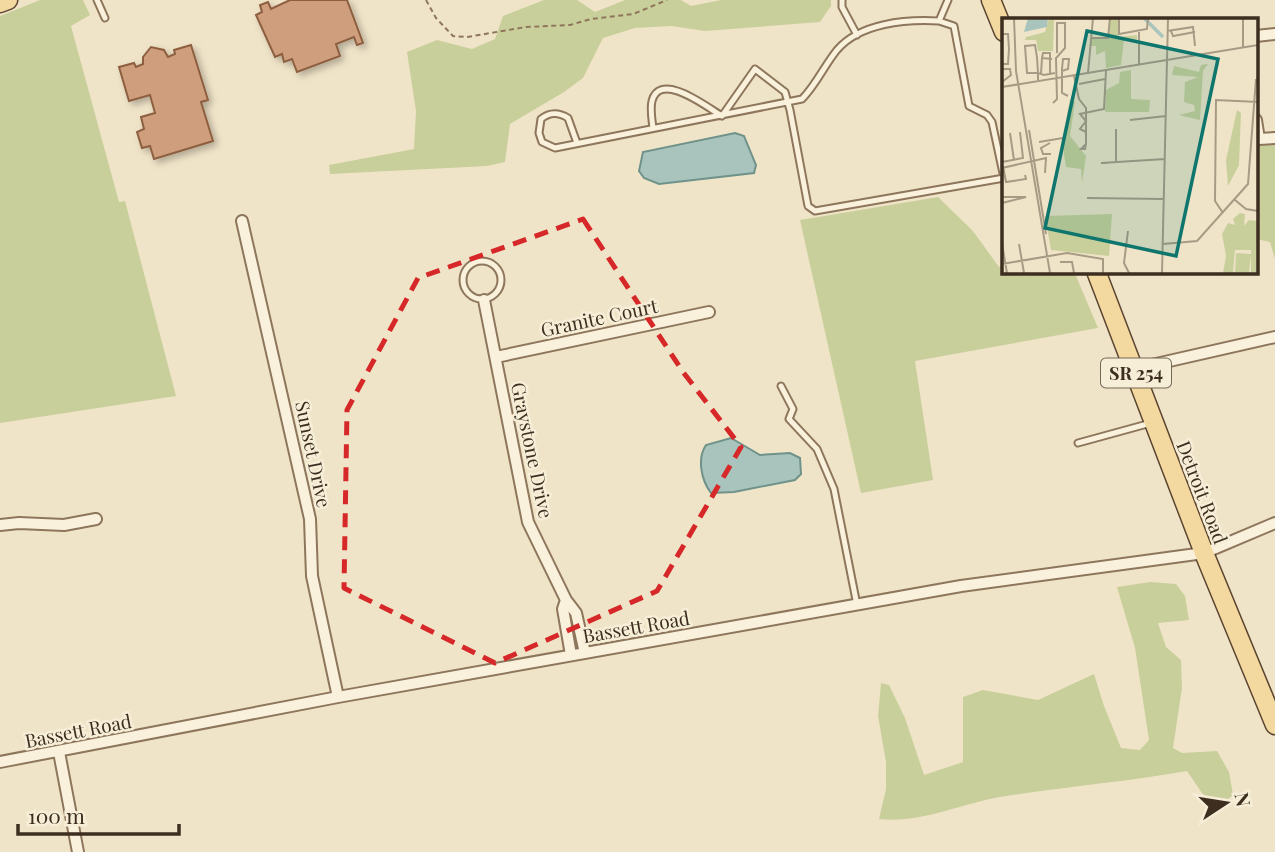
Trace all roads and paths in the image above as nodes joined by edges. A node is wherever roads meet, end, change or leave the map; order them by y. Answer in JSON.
{"nodes":[{"id":1,"x":8,"y":0,"type":"edge"},
{"id":2,"x":97,"y":0,"type":"edge"},
{"id":3,"x":425,"y":0,"type":"edge"},
{"id":4,"x":667,"y":0,"type":"edge"},
{"id":5,"x":842,"y":0,"type":"edge"},
{"id":6,"x":948,"y":0,"type":"edge"},
{"id":7,"x":991,"y":0,"type":"edge"},
{"id":8,"x":0,"y":3,"type":"edge"},
{"id":9,"x":105,"y":18,"type":"dead end"},
{"id":10,"x":939,"y":21,"type":"junction"},
{"id":11,"x":1002,"y":27,"type":"edge"},
{"id":12,"x":857,"y":35,"type":"junction"},
{"id":13,"x":788,"y":103,"type":"junction"},
{"id":14,"x":722,"y":116,"type":"junction"},
{"id":15,"x":653,"y":128,"type":"junction"},
{"id":16,"x":1258,"y":133,"type":"edge"},
{"id":17,"x":1275,"y":138,"type":"edge"},
{"id":18,"x":577,"y":143,"type":"junction"},
{"id":19,"x":1002,"y":169,"type":"edge"},
{"id":20,"x":1002,"y":178,"type":"edge"},
{"id":21,"x":242,"y":221,"type":"dead end"},
{"id":22,"x":1097,"y":273,"type":"edge"},
{"id":23,"x":484,"y":300,"type":"junction"},
{"id":24,"x":709,"y":312,"type":"dead end"},
{"id":25,"x":1275,"y":337,"type":"edge"},
{"id":26,"x":496,"y":357,"type":"junction"},
{"id":27,"x":1134,"y":369,"type":"junction"},
{"id":28,"x":781,"y":386,"type":"dead end"},
{"id":29,"x":1154,"y":423,"type":"junction"},
{"id":30,"x":1078,"y":443,"type":"dead end"},
{"id":31,"x":96,"y":519,"type":"dead end"},
{"id":32,"x":1275,"y":523,"type":"edge"},
{"id":33,"x":0,"y":525,"type":"edge"},
{"id":34,"x":1203,"y":553,"type":"junction"},
{"id":35,"x":566,"y":600,"type":"junction"},
{"id":36,"x":857,"y":605,"type":"junction"},
{"id":37,"x":585,"y":653,"type":"junction"},
{"id":38,"x":571,"y":655,"type":"junction"},
{"id":39,"x":338,"y":697,"type":"junction"},
{"id":40,"x":1274,"y":718,"type":"edge"},
{"id":41,"x":60,"y":752,"type":"junction"},
{"id":42,"x":0,"y":762,"type":"edge"},
{"id":43,"x":78,"y":852,"type":"edge"}],
"edges":[{"from":1,"to":8,"type":"main road"},
{"from":2,"to":9,"type":"lane"},
{"from":3,"to":4,"type":"path"},
{"from":5,"to":12,"type":"lane"},
{"from":6,"to":10,"type":"lane"},
{"from":7,"to":11,"type":"main road"},
{"from":10,"to":12,"type":"lane"},
{"from":10,"to":19,"type":"lane"},
{"from":12,"to":13,"type":"lane"},
{"from":13,"to":14,"type":"lane"},
{"from":13,"to":14,"type":"lane"},
{"from":13,"to":20,"type":"lane"},
{"from":14,"to":15,"type":"lane"},
{"from":14,"to":15,"type":"lane"},
{"from":15,"to":18,"type":"lane"},
{"from":16,"to":17,"type":"street"},
{"from":18,"to":18,"type":"lane"},
{"from":21,"to":39,"type":"street","name":"Sunset Drive"},
{"from":22,"to":27,"type":"main road","name":"Detroit Road","number":"SR 254"},
{"from":23,"to":23,"type":"lane"},
{"from":23,"to":26,"type":"street","name":"Graystone Drive"},
{"from":24,"to":26,"type":"street","name":"Granite Court"},
{"from":25,"to":27,"type":"street"},
{"from":26,"to":35,"type":"street","name":"Graystone Drive"},
{"from":27,"to":29,"type":"main road","name":"Detroit Road","number":"SR 254"},
{"from":28,"to":36,"type":"lane"},
{"from":29,"to":30,"type":"lane"},
{"from":29,"to":34,"type":"main road","name":"Detroit Road","number":"SR 254"},
{"from":31,"to":33,"type":"street"},
{"from":32,"to":34,"type":"street","name":"Bassett Road"},
{"from":34,"to":36,"type":"street","name":"Bassett Road"},
{"from":34,"to":40,"type":"main road","name":"Detroit Road","number":"SR 254"},
{"from":35,"to":37,"type":"street","name":"Graystone Drive"},
{"from":35,"to":38,"type":"street","name":"Graystone Drive"},
{"from":36,"to":37,"type":"street","name":"Bassett Road"},
{"from":37,"to":38,"type":"street","name":"Bassett Road"},
{"from":38,"to":39,"type":"street","name":"Bassett Road"},
{"from":39,"to":41,"type":"street","name":"Bassett Road"},
{"from":41,"to":42,"type":"street","name":"Bassett Road"},
{"from":41,"to":43,"type":"street"}]}
